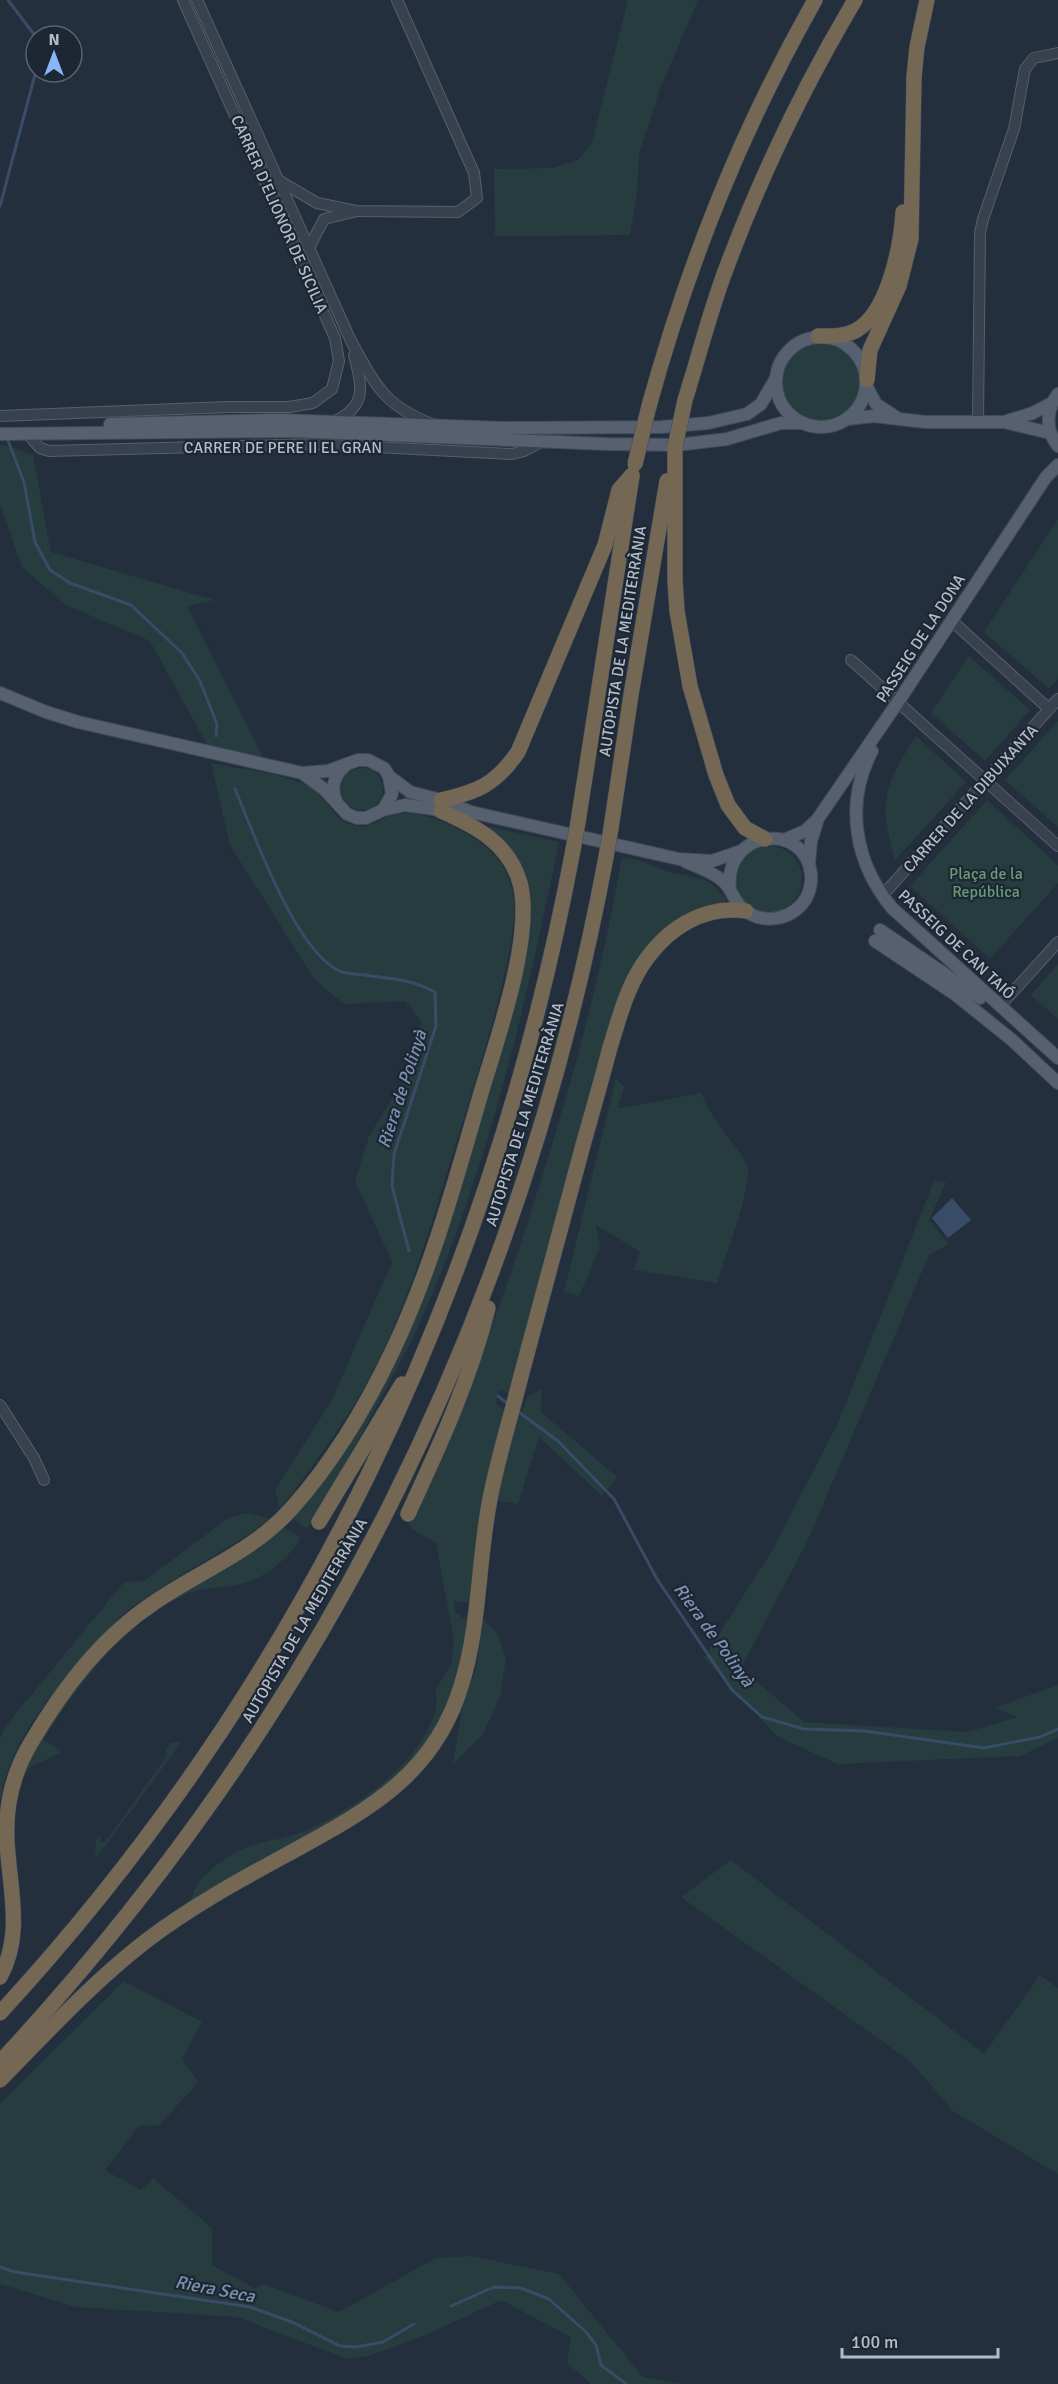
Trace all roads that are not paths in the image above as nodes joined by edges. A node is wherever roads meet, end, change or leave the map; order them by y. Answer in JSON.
{"nodes":[{"id":1,"x":183,"y":0,"type":"edge"},
{"id":2,"x":197,"y":0,"type":"edge"},
{"id":3,"x":397,"y":0,"type":"edge"},
{"id":4,"x":815,"y":0,"type":"edge"},
{"id":5,"x":855,"y":0,"type":"edge"},
{"id":6,"x":921,"y":0,"type":"edge"},
{"id":7,"x":927,"y":0,"type":"edge"},
{"id":8,"x":1058,"y":53,"type":"edge"},
{"id":9,"x":278,"y":180,"type":"junction"},
{"id":10,"x":356,"y":211,"type":"junction"},
{"id":11,"x":309,"y":248,"type":"junction"},
{"id":12,"x":818,"y":336,"type":"junction"},
{"id":13,"x":351,"y":340,"type":"junction"},
{"id":14,"x":776,"y":378,"type":"junction"},
{"id":15,"x":867,"y":383,"type":"junction"},
{"id":16,"x":1055,"y":399,"type":"edge"},
{"id":17,"x":0,"y":416,"type":"edge"},
{"id":18,"x":846,"y":419,"type":"junction"},
{"id":19,"x":902,"y":420,"type":"junction"},
{"id":20,"x":333,"y":422,"type":"junction"},
{"id":21,"x":978,"y":422,"type":"junction"},
{"id":22,"x":1004,"y":422,"type":"junction"},
{"id":23,"x":804,"y":423,"type":"junction"},
{"id":24,"x":438,"y":426,"type":"junction"},
{"id":25,"x":0,"y":428,"type":"edge"},
{"id":26,"x":20,"y":432,"type":"junction"},
{"id":27,"x":0,"y":434,"type":"edge"},
{"id":28,"x":543,"y":441,"type":"junction"},
{"id":29,"x":1054,"y":441,"type":"edge"},
{"id":30,"x":672,"y":465,"type":"junction"},
{"id":31,"x":1053,"y":469,"type":"edge"},
{"id":32,"x":634,"y":470,"type":"junction"},
{"id":33,"x":952,"y":621,"type":"junction"},
{"id":34,"x":850,"y":660,"type":"dead end"},
{"id":35,"x":0,"y":693,"type":"edge"},
{"id":36,"x":1058,"y":699,"type":"edge"},
{"id":37,"x":898,"y":702,"type":"junction"},
{"id":38,"x":1049,"y":709,"type":"junction"},
{"id":39,"x":348,"y":763,"type":"junction"},
{"id":40,"x":302,"y":773,"type":"junction"},
{"id":41,"x":390,"y":776,"type":"junction"},
{"id":42,"x":985,"y":781,"type":"junction"},
{"id":43,"x":441,"y":805,"type":"junction"},
{"id":44,"x":340,"y":807,"type":"junction"},
{"id":45,"x":383,"y":810,"type":"junction"},
{"id":46,"x":818,"y":820,"type":"junction"},
{"id":47,"x":765,"y":839,"type":"junction"},
{"id":48,"x":784,"y":840,"type":"junction"},
{"id":49,"x":1058,"y":846,"type":"edge"},
{"id":50,"x":741,"y":851,"type":"junction"},
{"id":51,"x":679,"y":859,"type":"junction"},
{"id":52,"x":808,"y":864,"type":"junction"},
{"id":53,"x":730,"y":889,"type":"junction"},
{"id":54,"x":882,"y":896,"type":"junction"},
{"id":55,"x":746,"y":911,"type":"junction"},
{"id":56,"x":1058,"y":942,"type":"edge"},
{"id":57,"x":1000,"y":1006,"type":"junction"},
{"id":58,"x":1058,"y":1058,"type":"edge"},
{"id":59,"x":1058,"y":1065,"type":"edge"},
{"id":60,"x":1058,"y":1083,"type":"edge"},
{"id":61,"x":504,"y":1241,"type":"junction"},
{"id":62,"x":432,"y":1336,"type":"junction"},
{"id":63,"x":0,"y":1405,"type":"edge"},
{"id":64,"x":44,"y":1480,"type":"dead end"},
{"id":65,"x":408,"y":1514,"type":"dead end"},
{"id":66,"x":319,"y":1522,"type":"dead end"},
{"id":67,"x":16,"y":1965,"type":"dead end"},
{"id":68,"x":0,"y":1977,"type":"edge"},
{"id":69,"x":0,"y":1988,"type":"edge"},
{"id":70,"x":0,"y":2013,"type":"edge"},
{"id":71,"x":0,"y":2062,"type":"edge"},
{"id":72,"x":0,"y":2080,"type":"edge"}],
"edges":[{"from":1,"to":17,"type":"street","name":"CARRER D'ELIONOR DE SICILIA"},
{"from":2,"to":9,"type":"street","name":"CARRER D'ELIONOR DE SICILIA"},
{"from":3,"to":10,"type":"street"},
{"from":4,"to":32,"type":"highway","name":"AUTOPISTA DE LA MEDITERRÀNIA","bridge":true},
{"from":5,"to":30,"type":"highway","bridge":true},
{"from":6,"to":12,"type":"highway"},
{"from":7,"to":15,"type":"highway"},
{"from":8,"to":21,"type":"street"},
{"from":9,"to":10,"type":"street"},
{"from":9,"to":11,"type":"street","name":"CARRER D'ELIONOR DE SICILIA"},
{"from":10,"to":11,"type":"street"},
{"from":11,"to":13,"type":"street","name":"CARRER D'ELIONOR DE SICILIA"},
{"from":12,"to":14,"type":"main road"},
{"from":12,"to":15,"type":"main road"},
{"from":13,"to":20,"type":"street","name":"CARRER D'ELIONOR DE SICILIA"},
{"from":13,"to":24,"type":"street","name":"CARRER D'ELIONOR DE SICILIA"},
{"from":14,"to":23,"type":"main road"},
{"from":14,"to":24,"type":"main road"},
{"from":15,"to":18,"type":"main road"},
{"from":15,"to":19,"type":"main road"},
{"from":16,"to":22,"type":"main road"},
{"from":16,"to":29,"type":"main road","name":"PASSEIG DE LA DONA"},
{"from":18,"to":19,"type":"main road"},
{"from":18,"to":23,"type":"main road"},
{"from":19,"to":21,"type":"main road"},
{"from":20,"to":24,"type":"main road"},
{"from":20,"to":26,"type":"main road"},
{"from":21,"to":22,"type":"main road"},
{"from":22,"to":29,"type":"main road"},
{"from":23,"to":28,"type":"main road"},
{"from":25,"to":26,"type":"main road"},
{"from":26,"to":27,"type":"main road"},
{"from":26,"to":28,"type":"main road"},
{"from":26,"to":28,"type":"street","name":"CARRER DE PERE II EL GRAN"},
{"from":29,"to":31,"type":"main road","name":"PASSEIG DE LA DONA"},
{"from":30,"to":47,"type":"highway"},
{"from":30,"to":61,"type":"highway","name":"AUTOPISTA DE LA MEDITERRÀNIA","bridge":true},
{"from":31,"to":33,"type":"main road","name":"PASSEIG DE LA DONA"},
{"from":32,"to":43,"type":"highway"},
{"from":32,"to":62,"type":"highway","name":"AUTOPISTA DE LA MEDITERRÀNIA","bridge":true},
{"from":33,"to":37,"type":"main road","name":"PASSEIG DE LA DONA"},
{"from":33,"to":38,"type":"street"},
{"from":34,"to":37,"type":"street"},
{"from":35,"to":40,"type":"main road"},
{"from":36,"to":38,"type":"street","name":"CARRER DE LA DIBUIXANTA"},
{"from":37,"to":42,"type":"street"},
{"from":37,"to":46,"type":"main road","name":"PASSEIG DE LA DONA"},
{"from":37,"to":54,"type":"main road","name":"PASSEIG DE CAN TAIÓ"},
{"from":38,"to":42,"type":"street","name":"CARRER DE LA DIBUIXANTA"},
{"from":39,"to":40,"type":"main road"},
{"from":39,"to":41,"type":"main road"},
{"from":39,"to":44,"type":"main road"},
{"from":40,"to":44,"type":"main road"},
{"from":41,"to":43,"type":"main road"},
{"from":41,"to":45,"type":"main road"},
{"from":42,"to":49,"type":"street"},
{"from":42,"to":54,"type":"street","name":"CARRER DE LA DIBUIXANTA"},
{"from":43,"to":45,"type":"main road"},
{"from":43,"to":51,"type":"main road"},
{"from":43,"to":68,"type":"highway"},
{"from":44,"to":45,"type":"main road"},
{"from":46,"to":48,"type":"main road","name":"PASSEIG DE LA DONA"},
{"from":46,"to":52,"type":"main road","name":"PASSEIG DE LA DONA"},
{"from":47,"to":48,"type":"main road"},
{"from":47,"to":50,"type":"main road"},
{"from":48,"to":52,"type":"main road"},
{"from":50,"to":51,"type":"main road"},
{"from":50,"to":53,"type":"main road"},
{"from":51,"to":53,"type":"main road"},
{"from":52,"to":55,"type":"main road"},
{"from":53,"to":55,"type":"main road"},
{"from":54,"to":57,"type":"main road","name":"PASSEIG DE CAN TAIÓ"},
{"from":55,"to":72,"type":"highway"},
{"from":56,"to":57,"type":"street"},
{"from":57,"to":58,"type":"main road","name":"PASSEIG DE CAN TAIÓ"},
{"from":59,"to":60,"type":"main road","name":"PASSEIG DE CAN TAIÓ"},
{"from":61,"to":65,"type":"highway"},
{"from":61,"to":71,"type":"highway","name":"AUTOPISTA DE LA MEDITERRÀNIA"},
{"from":62,"to":66,"type":"highway"},
{"from":62,"to":70,"type":"highway","name":"AUTOPISTA DE LA MEDITERRÀNIA"},
{"from":63,"to":64,"type":"street"},
{"from":67,"to":69,"type":"highway"}]}
